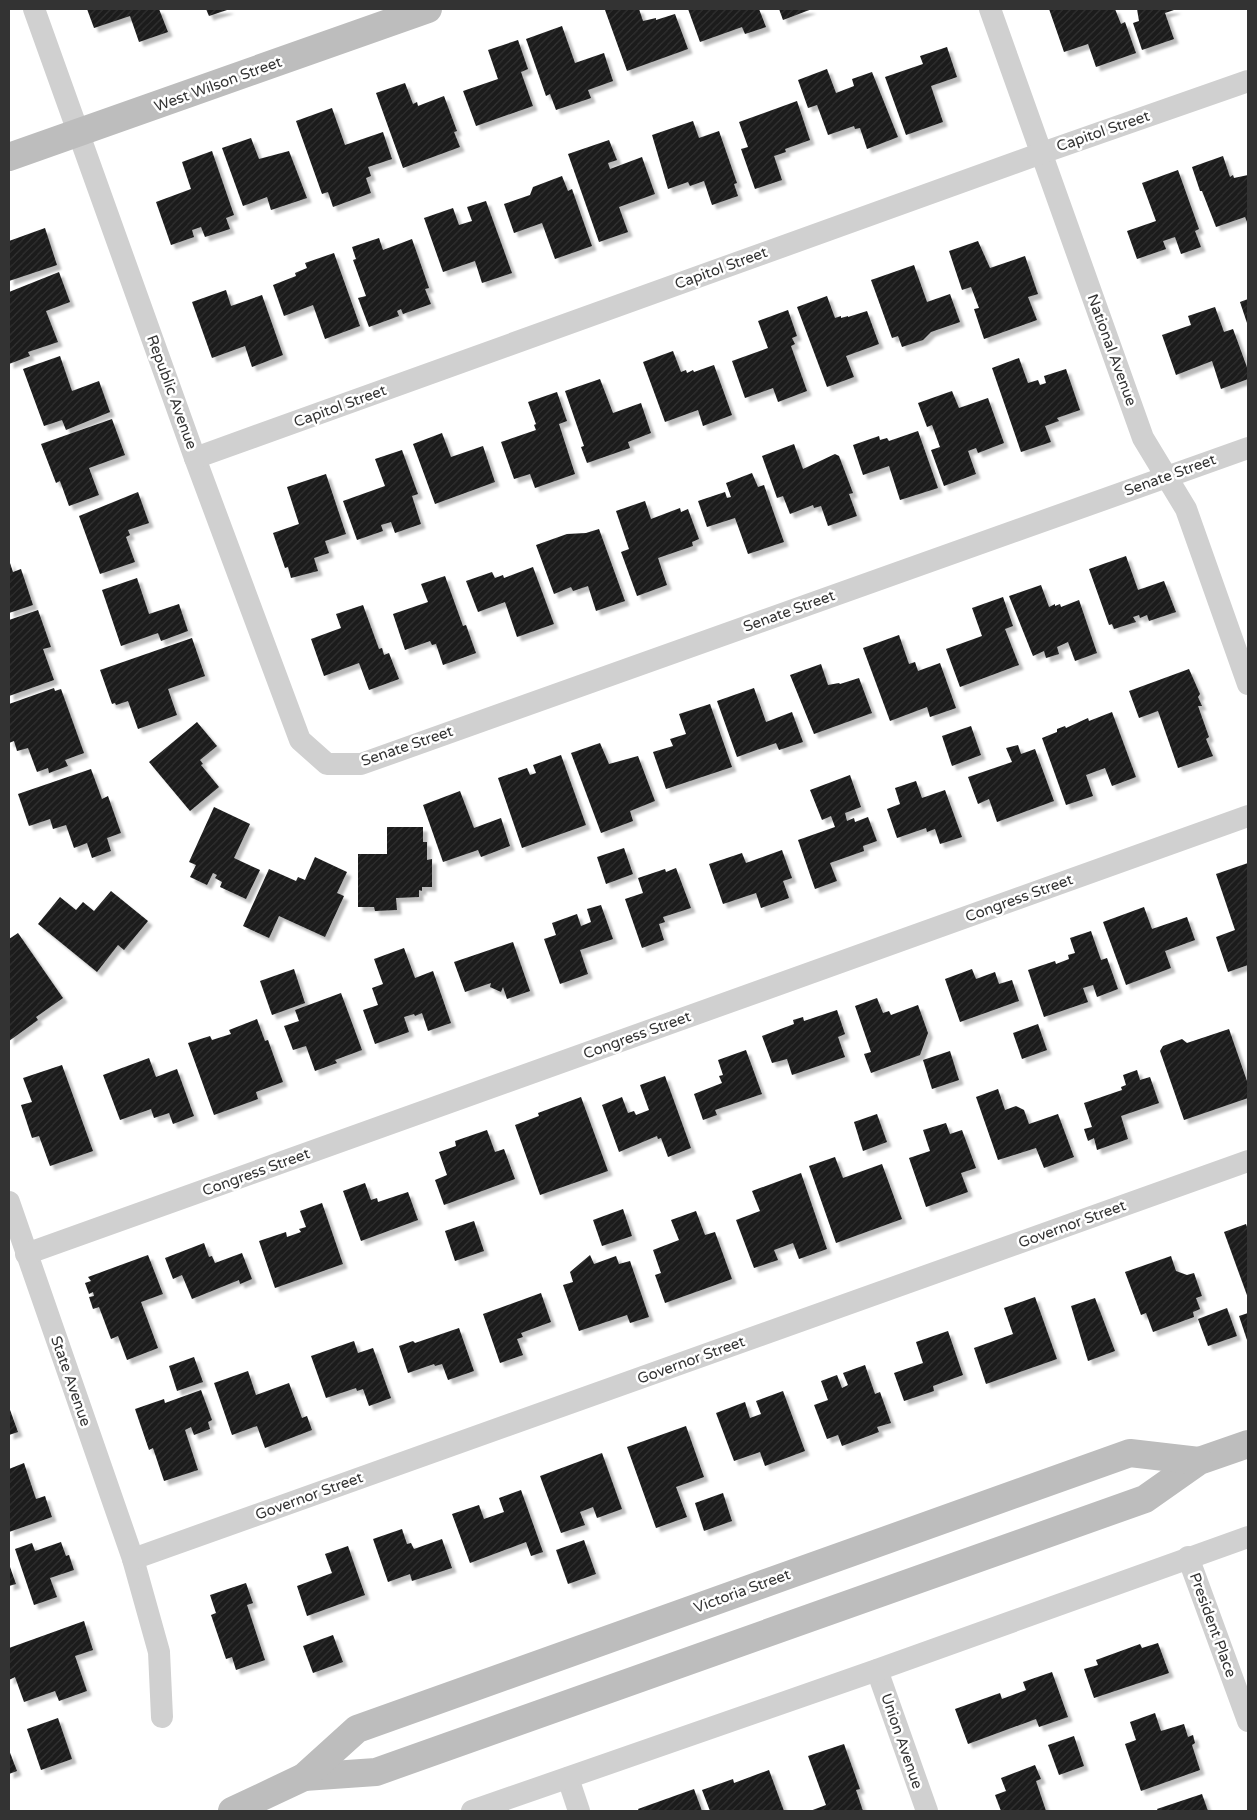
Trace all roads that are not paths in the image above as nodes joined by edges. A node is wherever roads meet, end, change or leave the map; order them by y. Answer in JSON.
{"nodes":[{"id":1,"x":34,"y":9,"type":"edge"},
{"id":2,"x":428,"y":9,"type":"edge"},
{"id":3,"x":990,"y":9,"type":"edge"},
{"id":4,"x":1248,"y":81,"type":"edge"},
{"id":5,"x":78,"y":134,"type":"junction"},
{"id":6,"x":1042,"y":153,"type":"junction"},
{"id":7,"x":9,"y":157,"type":"edge"},
{"id":8,"x":1248,"y":448,"type":"edge"},
{"id":9,"x":195,"y":458,"type":"junction"},
{"id":10,"x":1167,"y":477,"type":"junction"},
{"id":11,"x":1248,"y":684,"type":"edge"},
{"id":12,"x":327,"y":764,"type":"joint"},
{"id":13,"x":1248,"y":816,"type":"edge"},
{"id":14,"x":1248,"y":1161,"type":"edge"},
{"id":15,"x":9,"y":1202,"type":"edge"},
{"id":16,"x":26,"y":1254,"type":"junction"},
{"id":17,"x":1248,"y":1444,"type":"edge"},
{"id":18,"x":1199,"y":1461,"type":"junction"},
{"id":19,"x":1248,"y":1537,"type":"edge"},
{"id":20,"x":1188,"y":1557,"type":"junction"},
{"id":21,"x":133,"y":1559,"type":"junction"},
{"id":22,"x":877,"y":1670,"type":"junction"},
{"id":23,"x":162,"y":1717,"type":"dead end"},
{"id":24,"x":1248,"y":1721,"type":"edge"},
{"id":25,"x":304,"y":1777,"type":"junction"},
{"id":26,"x":568,"y":1778,"type":"junction"},
{"id":27,"x":232,"y":1811,"type":"edge"},
{"id":28,"x":472,"y":1811,"type":"edge"},
{"id":29,"x":579,"y":1811,"type":"edge"},
{"id":30,"x":927,"y":1811,"type":"edge"}],
"edges":[{"from":1,"to":5,"type":"street","name":"Republic Avenue"},
{"from":2,"to":5,"type":"main road","name":"West Wilson Street"},
{"from":3,"to":6,"type":"street","name":"National Avenue"},
{"from":4,"to":6,"type":"street","name":"Capitol Street"},
{"from":5,"to":7,"type":"main road","name":"West Wilson Street"},
{"from":5,"to":9,"type":"street","name":"Republic Avenue"},
{"from":6,"to":9,"type":"street","name":"Capitol Street"},
{"from":6,"to":10,"type":"street","name":"National Avenue"},
{"from":8,"to":10,"type":"street","name":"Senate Street"},
{"from":9,"to":12,"type":"street","name":"Republic Avenue"},
{"from":10,"to":11,"type":"street","name":"National Avenue"},
{"from":10,"to":12,"type":"street","name":"Senate Street"},
{"from":13,"to":16,"type":"street","name":"Congress Street"},
{"from":14,"to":21,"type":"street","name":"Governor Street"},
{"from":15,"to":16,"type":"street","name":"State Avenue"},
{"from":16,"to":21,"type":"street","name":"State Avenue"},
{"from":17,"to":18,"type":"main road","name":"Victoria Street"},
{"from":18,"to":25,"type":"main road","name":"Victoria Street"},
{"from":18,"to":25,"type":"main road","name":"Victoria Street"},
{"from":19,"to":20,"type":"street"},
{"from":20,"to":22,"type":"street"},
{"from":20,"to":24,"type":"street","name":"President Place"},
{"from":21,"to":23,"type":"street","name":"State Avenue"},
{"from":22,"to":26,"type":"street"},
{"from":22,"to":30,"type":"street","name":"Union Avenue"},
{"from":25,"to":27,"type":"main road","name":"Victoria Street"},
{"from":26,"to":28,"type":"street"},
{"from":26,"to":29,"type":"street"}]}
